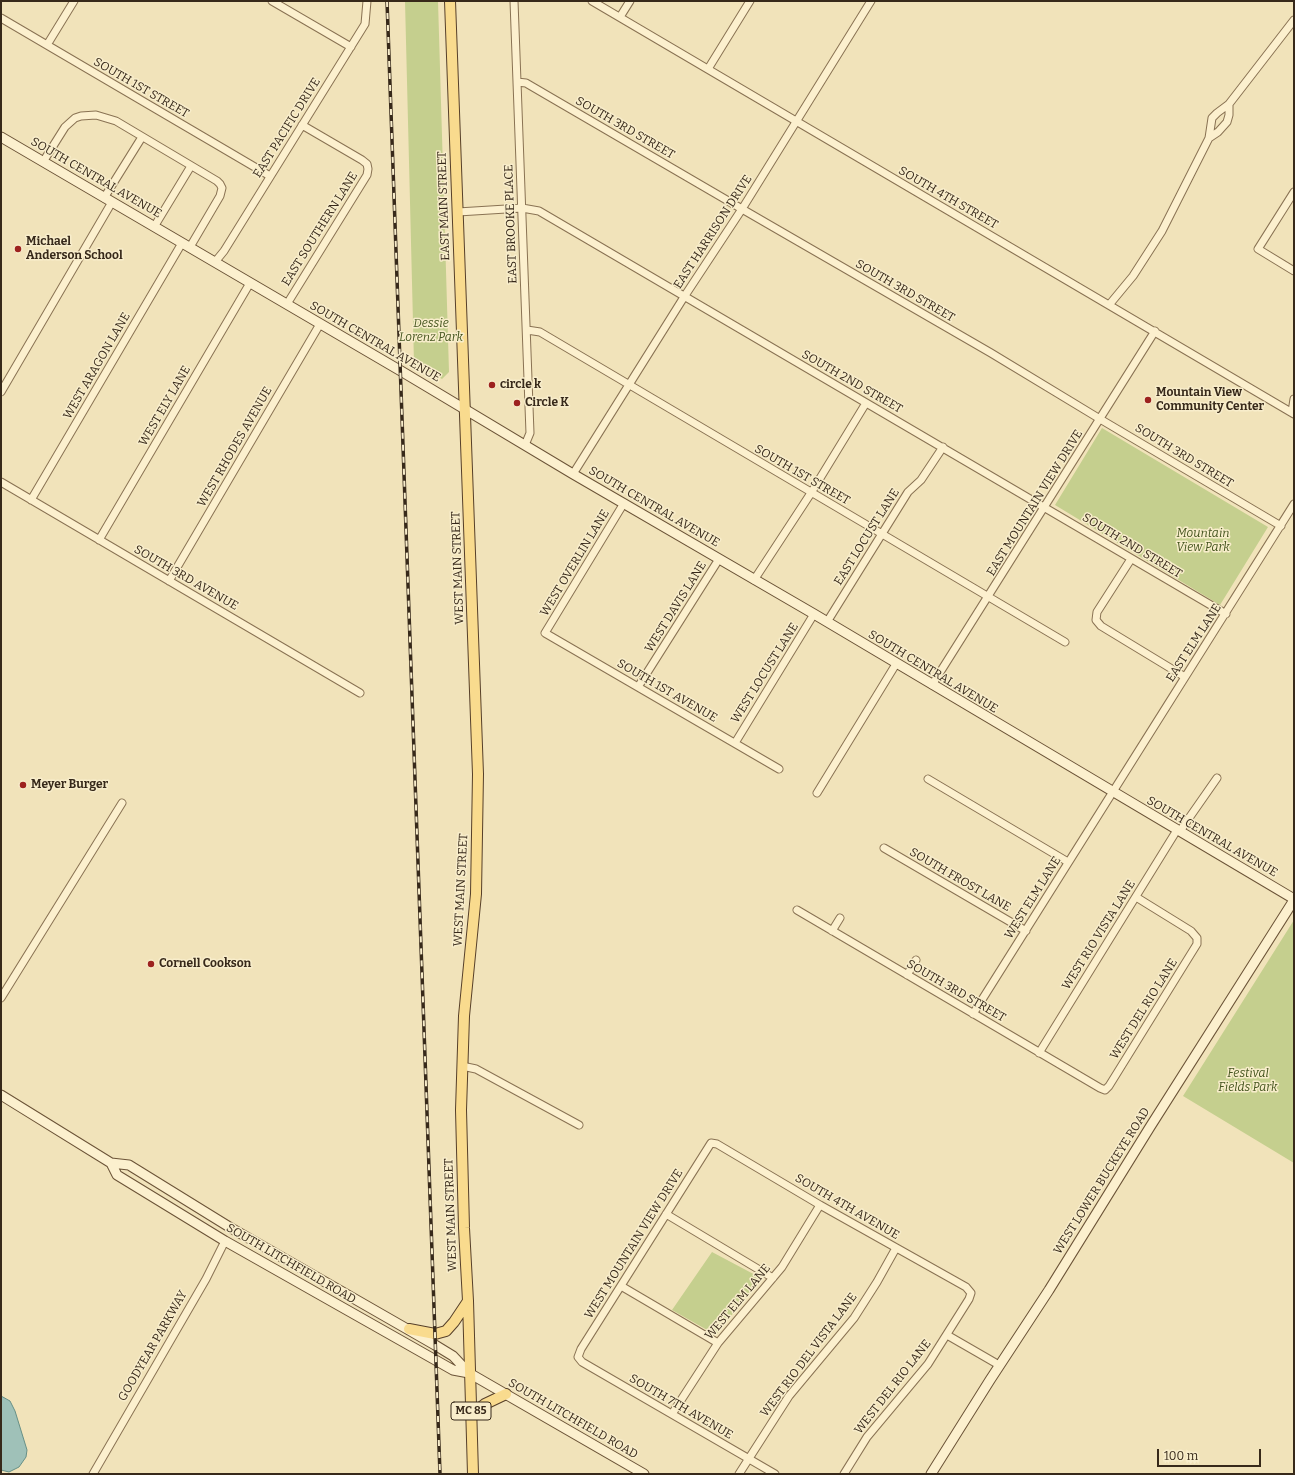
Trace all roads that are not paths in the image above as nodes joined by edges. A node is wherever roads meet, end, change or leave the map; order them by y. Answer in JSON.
{"nodes":[{"id":1,"x":74,"y":1,"type":"edge"},
{"id":2,"x":272,"y":1,"type":"edge"},
{"id":3,"x":450,"y":1,"type":"edge"},
{"id":4,"x":514,"y":1,"type":"edge"},
{"id":5,"x":592,"y":1,"type":"edge"},
{"id":6,"x":630,"y":1,"type":"edge"},
{"id":7,"x":750,"y":1,"type":"edge"},
{"id":8,"x":871,"y":1,"type":"edge"},
{"id":9,"x":367,"y":2,"type":"edge"},
{"id":10,"x":620,"y":17,"type":"junction"},
{"id":11,"x":1,"y":18,"type":"edge"},
{"id":12,"x":1294,"y":20,"type":"edge"},
{"id":13,"x":47,"y":45,"type":"junction"},
{"id":14,"x":350,"y":47,"type":"junction"},
{"id":15,"x":708,"y":69,"type":"junction"},
{"id":16,"x":517,"y":82,"type":"junction"},
{"id":17,"x":1229,"y":104,"type":"junction"},
{"id":18,"x":797,"y":122,"type":"junction"},
{"id":19,"x":302,"y":125,"type":"junction"},
{"id":20,"x":1,"y":137,"type":"edge"},
{"id":21,"x":142,"y":137,"type":"junction"},
{"id":22,"x":1209,"y":138,"type":"junction"},
{"id":23,"x":43,"y":162,"type":"junction"},
{"id":24,"x":191,"y":166,"type":"junction"},
{"id":25,"x":270,"y":176,"type":"junction"},
{"id":26,"x":1294,"y":192,"type":"edge"},
{"id":27,"x":108,"y":200,"type":"junction"},
{"id":28,"x":522,"y":208,"type":"junction"},
{"id":29,"x":742,"y":210,"type":"junction"},
{"id":30,"x":458,"y":212,"type":"junction"},
{"id":31,"x":154,"y":227,"type":"junction"},
{"id":32,"x":186,"y":245,"type":"junction"},
{"id":33,"x":215,"y":262,"type":"junction"},
{"id":34,"x":1294,"y":271,"type":"edge"},
{"id":35,"x":250,"y":283,"type":"junction"},
{"id":36,"x":684,"y":297,"type":"junction"},
{"id":37,"x":287,"y":304,"type":"junction"},
{"id":38,"x":1109,"y":305,"type":"junction"},
{"id":39,"x":320,"y":324,"type":"junction"},
{"id":40,"x":527,"y":330,"type":"junction"},
{"id":41,"x":1155,"y":331,"type":"junction"},
{"id":42,"x":628,"y":385,"type":"junction"},
{"id":43,"x":1,"y":392,"type":"edge"},
{"id":44,"x":1294,"y":400,"type":"edge"},
{"id":45,"x":866,"y":403,"type":"junction"},
{"id":46,"x":465,"y":409,"type":"junction"},
{"id":47,"x":1293,"y":412,"type":"edge"},
{"id":48,"x":1100,"y":419,"type":"junction"},
{"id":49,"x":525,"y":445,"type":"junction"},
{"id":50,"x":943,"y":448,"type":"junction"},
{"id":51,"x":572,"y":474,"type":"junction"},
{"id":52,"x":1,"y":482,"type":"edge"},
{"id":53,"x":811,"y":493,"type":"junction"},
{"id":54,"x":31,"y":500,"type":"junction"},
{"id":55,"x":624,"y":503,"type":"junction"},
{"id":56,"x":1294,"y":504,"type":"edge"},
{"id":57,"x":1045,"y":507,"type":"junction"},
{"id":58,"x":1280,"y":526,"type":"junction"},
{"id":59,"x":882,"y":534,"type":"junction"},
{"id":60,"x":99,"y":540,"type":"junction"},
{"id":61,"x":719,"y":559,"type":"junction"},
{"id":62,"x":1131,"y":559,"type":"junction"},
{"id":63,"x":754,"y":580,"type":"junction"},
{"id":64,"x":169,"y":581,"type":"junction"},
{"id":65,"x":989,"y":596,"type":"junction"},
{"id":66,"x":814,"y":614,"type":"junction"},
{"id":67,"x":1226,"y":614,"type":"junction"},
{"id":68,"x":827,"y":622,"type":"junction"},
{"id":69,"x":545,"y":633,"type":"joint"},
{"id":70,"x":1065,"y":642,"type":"dead end"},
{"id":71,"x":896,"y":664,"type":"junction"},
{"id":72,"x":1185,"y":677,"type":"junction"},
{"id":73,"x":932,"y":685,"type":"junction"},
{"id":74,"x":638,"y":687,"type":"junction"},
{"id":75,"x":360,"y":693,"type":"dead end"},
{"id":76,"x":735,"y":743,"type":"junction"},
{"id":77,"x":778,"y":769,"type":"dead end"},
{"id":78,"x":1217,"y":778,"type":"dead end"},
{"id":79,"x":928,"y":779,"type":"dead end"},
{"id":80,"x":1111,"y":792,"type":"junction"},
{"id":81,"x":817,"y":793,"type":"dead end"},
{"id":82,"x":122,"y":803,"type":"dead end"},
{"id":83,"x":1179,"y":831,"type":"junction"},
{"id":84,"x":884,"y":848,"type":"dead end"},
{"id":85,"x":1068,"y":862,"type":"junction"},
{"id":86,"x":1136,"y":897,"type":"junction"},
{"id":87,"x":1294,"y":900,"type":"edge"},
{"id":88,"x":796,"y":910,"type":"dead end"},
{"id":89,"x":840,"y":918,"type":"dead end"},
{"id":90,"x":832,"y":931,"type":"junction"},
{"id":91,"x":1026,"y":931,"type":"junction"},
{"id":92,"x":916,"y":960,"type":"dead end"},
{"id":93,"x":907,"y":975,"type":"junction"},
{"id":94,"x":1,"y":998,"type":"edge"},
{"id":95,"x":973,"y":1014,"type":"junction"},
{"id":96,"x":1039,"y":1053,"type":"junction"},
{"id":97,"x":462,"y":1066,"type":"junction"},
{"id":98,"x":1105,"y":1090,"type":"joint"},
{"id":99,"x":1,"y":1095,"type":"edge"},
{"id":100,"x":579,"y":1125,"type":"dead end"},
{"id":101,"x":711,"y":1143,"type":"joint"},
{"id":102,"x":111,"y":1163,"type":"junction"},
{"id":103,"x":129,"y":1165,"type":"junction"},
{"id":104,"x":116,"y":1175,"type":"junction"},
{"id":105,"x":820,"y":1205,"type":"junction"},
{"id":106,"x":666,"y":1214,"type":"junction"},
{"id":107,"x":231,"y":1228,"type":"junction"},
{"id":108,"x":225,"y":1241,"type":"junction"},
{"id":109,"x":896,"y":1248,"type":"junction"},
{"id":110,"x":773,"y":1278,"type":"junction"},
{"id":111,"x":621,"y":1286,"type":"junction"},
{"id":112,"x":971,"y":1293,"type":"joint"},
{"id":113,"x":468,"y":1301,"type":"junction"},
{"id":114,"x":409,"y":1329,"type":"junction"},
{"id":115,"x":947,"y":1335,"type":"junction"},
{"id":116,"x":718,"y":1343,"type":"junction"},
{"id":117,"x":578,"y":1357,"type":"joint"},
{"id":118,"x":999,"y":1366,"type":"junction"},
{"id":119,"x":469,"y":1373,"type":"junction"},
{"id":120,"x":506,"y":1394,"type":"junction"},
{"id":121,"x":672,"y":1414,"type":"junction"},
{"id":122,"x":472,"y":1415,"type":"junction"},
{"id":123,"x":748,"y":1459,"type":"junction"},
{"id":124,"x":93,"y":1474,"type":"edge"},
{"id":125,"x":473,"y":1474,"type":"edge"},
{"id":126,"x":644,"y":1474,"type":"edge"},
{"id":127,"x":738,"y":1474,"type":"edge"},
{"id":128,"x":775,"y":1474,"type":"edge"},
{"id":129,"x":844,"y":1474,"type":"edge"},
{"id":130,"x":931,"y":1474,"type":"edge"}],
"edges":[{"from":1,"to":13,"type":"street"},
{"from":2,"to":14,"type":"street"},
{"from":3,"to":30,"type":"main road","name":"EAST MAIN STREET"},
{"from":4,"to":16,"type":"street","name":"EAST BROOKE PLACE"},
{"from":5,"to":10,"type":"street","name":"SOUTH 4TH STREET"},
{"from":6,"to":10,"type":"street"},
{"from":7,"to":15,"type":"street"},
{"from":8,"to":18,"type":"street","name":"EAST HARRISON DRIVE"},
{"from":9,"to":14,"type":"street","name":"EAST PACIFIC DRIVE"},
{"from":10,"to":15,"type":"street","name":"SOUTH 4TH STREET"},
{"from":11,"to":13,"type":"street","name":"SOUTH 1ST STREET"},
{"from":12,"to":17,"type":"street"},
{"from":13,"to":25,"type":"street","name":"SOUTH 1ST STREET"},
{"from":14,"to":19,"type":"street","name":"EAST PACIFIC DRIVE"},
{"from":15,"to":18,"type":"street","name":"SOUTH 4TH STREET"},
{"from":16,"to":28,"type":"street","name":"EAST BROOKE PLACE"},
{"from":16,"to":29,"type":"street","name":"SOUTH 3RD STREET"},
{"from":17,"to":22,"type":"street"},
{"from":17,"to":22,"type":"street"},
{"from":18,"to":29,"type":"street","name":"EAST HARRISON DRIVE"},
{"from":18,"to":38,"type":"street","name":"SOUTH 4TH STREET"},
{"from":19,"to":25,"type":"street","name":"EAST PACIFIC DRIVE"},
{"from":19,"to":37,"type":"street","name":"EAST SOUTHERN LANE"},
{"from":20,"to":23,"type":"main road","name":"SOUTH CENTRAL AVENUE"},
{"from":21,"to":23,"type":"street"},
{"from":21,"to":24,"type":"street"},
{"from":21,"to":27,"type":"street"},
{"from":22,"to":38,"type":"street"},
{"from":23,"to":27,"type":"main road","name":"SOUTH CENTRAL AVENUE"},
{"from":24,"to":31,"type":"street"},
{"from":24,"to":32,"type":"street","name":"WEST ARAGON LANE"},
{"from":25,"to":33,"type":"street","name":"EAST PACIFIC DRIVE"},
{"from":26,"to":34,"type":"street"},
{"from":27,"to":31,"type":"main road","name":"SOUTH CENTRAL AVENUE"},
{"from":27,"to":43,"type":"street"},
{"from":28,"to":30,"type":"street","name":"SOUTH 2ND STREET"},
{"from":28,"to":36,"type":"street","name":"SOUTH 2ND STREET"},
{"from":28,"to":40,"type":"street","name":"EAST BROOKE PLACE"},
{"from":29,"to":36,"type":"street","name":"EAST HARRISON DRIVE"},
{"from":29,"to":48,"type":"street","name":"SOUTH 3RD STREET"},
{"from":30,"to":46,"type":"main road","name":"EAST MAIN STREET"},
{"from":31,"to":32,"type":"main road","name":"SOUTH CENTRAL AVENUE"},
{"from":32,"to":33,"type":"main road","name":"SOUTH CENTRAL AVENUE"},
{"from":32,"to":54,"type":"street","name":"WEST ARAGON LANE"},
{"from":33,"to":35,"type":"main road","name":"SOUTH CENTRAL AVENUE"},
{"from":35,"to":37,"type":"main road","name":"SOUTH CENTRAL AVENUE"},
{"from":35,"to":60,"type":"street","name":"WEST ELY LANE"},
{"from":36,"to":42,"type":"street","name":"EAST HARRISON DRIVE"},
{"from":36,"to":45,"type":"street","name":"SOUTH 2ND STREET"},
{"from":37,"to":39,"type":"main road","name":"SOUTH CENTRAL AVENUE"},
{"from":38,"to":41,"type":"street","name":"SOUTH 4TH STREET"},
{"from":39,"to":46,"type":"main road","name":"SOUTH CENTRAL AVENUE"},
{"from":39,"to":64,"type":"street","name":"WEST RHODES AVENUE"},
{"from":40,"to":42,"type":"street","name":"SOUTH 1ST STREET"},
{"from":40,"to":49,"type":"street","name":"EAST BROOKE PLACE"},
{"from":41,"to":47,"type":"street","name":"SOUTH 4TH STREET"},
{"from":41,"to":48,"type":"street","name":"EAST MOUNTAIN VIEW DRIVE"},
{"from":42,"to":51,"type":"street","name":"EAST HARRISON DRIVE"},
{"from":42,"to":53,"type":"street","name":"SOUTH 1ST STREET"},
{"from":44,"to":47,"type":"street"},
{"from":45,"to":50,"type":"street","name":"SOUTH 2ND STREET"},
{"from":45,"to":53,"type":"street"},
{"from":46,"to":49,"type":"main road","name":"SOUTH CENTRAL AVENUE"},
{"from":46,"to":97,"type":"main road","name":"WEST MAIN STREET"},
{"from":48,"to":57,"type":"street","name":"EAST MOUNTAIN VIEW DRIVE"},
{"from":48,"to":58,"type":"street","name":"SOUTH 3RD STREET"},
{"from":49,"to":51,"type":"main road","name":"SOUTH CENTRAL AVENUE"},
{"from":50,"to":57,"type":"street","name":"SOUTH 2ND STREET"},
{"from":50,"to":59,"type":"street","name":"EAST LOCUST LANE"},
{"from":51,"to":55,"type":"main road","name":"SOUTH CENTRAL AVENUE"},
{"from":52,"to":54,"type":"street","name":"SOUTH 3RD AVENUE"},
{"from":53,"to":59,"type":"street","name":"SOUTH 1ST STREET"},
{"from":53,"to":63,"type":"street"},
{"from":54,"to":60,"type":"street","name":"SOUTH 3RD AVENUE"},
{"from":55,"to":61,"type":"main road","name":"SOUTH CENTRAL AVENUE"},
{"from":55,"to":69,"type":"street","name":"WEST OVERLIN LANE"},
{"from":56,"to":58,"type":"street","name":"EAST ELM LANE"},
{"from":57,"to":62,"type":"street","name":"SOUTH 2ND STREET"},
{"from":57,"to":65,"type":"street","name":"EAST MOUNTAIN VIEW DRIVE"},
{"from":58,"to":67,"type":"street","name":"EAST ELM LANE"},
{"from":59,"to":65,"type":"street","name":"SOUTH 1ST STREET"},
{"from":59,"to":68,"type":"street","name":"EAST LOCUST LANE"},
{"from":60,"to":64,"type":"street","name":"SOUTH 3RD AVENUE"},
{"from":61,"to":63,"type":"main road","name":"SOUTH CENTRAL AVENUE"},
{"from":61,"to":74,"type":"street","name":"WEST DAVIS LANE"},
{"from":62,"to":67,"type":"street","name":"SOUTH 2ND STREET"},
{"from":62,"to":72,"type":"street"},
{"from":63,"to":66,"type":"main road","name":"SOUTH CENTRAL AVENUE"},
{"from":64,"to":75,"type":"street","name":"SOUTH 3RD AVENUE"},
{"from":65,"to":70,"type":"street","name":"SOUTH 1ST STREET"},
{"from":65,"to":73,"type":"street","name":"EAST MOUNTAIN VIEW DRIVE"},
{"from":66,"to":68,"type":"main road","name":"SOUTH CENTRAL AVENUE"},
{"from":66,"to":76,"type":"street","name":"WEST LOCUST LANE"},
{"from":67,"to":72,"type":"street","name":"EAST ELM LANE"},
{"from":68,"to":71,"type":"main road","name":"SOUTH CENTRAL AVENUE"},
{"from":69,"to":74,"type":"street","name":"SOUTH 1ST AVENUE"},
{"from":71,"to":73,"type":"main road","name":"SOUTH CENTRAL AVENUE"},
{"from":71,"to":81,"type":"street"},
{"from":72,"to":80,"type":"street","name":"EAST ELM LANE"},
{"from":73,"to":80,"type":"main road","name":"SOUTH CENTRAL AVENUE"},
{"from":74,"to":76,"type":"street","name":"SOUTH 1ST AVENUE"},
{"from":76,"to":77,"type":"street","name":"SOUTH 1ST AVENUE"},
{"from":78,"to":83,"type":"street","name":"WEST RIO VISTA LANE"},
{"from":79,"to":85,"type":"street"},
{"from":80,"to":83,"type":"main road","name":"SOUTH CENTRAL AVENUE"},
{"from":80,"to":85,"type":"street","name":"WEST ELM LANE"},
{"from":82,"to":94,"type":"street"},
{"from":83,"to":86,"type":"street","name":"WEST RIO VISTA LANE"},
{"from":83,"to":87,"type":"main road","name":"SOUTH CENTRAL AVENUE"},
{"from":84,"to":91,"type":"street","name":"SOUTH FROST LANE"},
{"from":85,"to":91,"type":"street","name":"WEST ELM LANE"},
{"from":86,"to":96,"type":"street","name":"WEST RIO VISTA LANE"},
{"from":86,"to":98,"type":"street","name":"WEST DEL RIO LANE"},
{"from":87,"to":118,"type":"main road","name":"WEST LOWER BUCKEYE ROAD"},
{"from":88,"to":90,"type":"street","name":"SOUTH 3RD STREET"},
{"from":89,"to":90,"type":"street"},
{"from":90,"to":93,"type":"street","name":"SOUTH 3RD STREET"},
{"from":91,"to":95,"type":"street","name":"WEST ELM LANE"},
{"from":92,"to":93,"type":"street"},
{"from":93,"to":95,"type":"street","name":"SOUTH 3RD STREET"},
{"from":95,"to":96,"type":"street","name":"SOUTH 3RD STREET"},
{"from":96,"to":98,"type":"street","name":"SOUTH 3RD STREET"},
{"from":97,"to":100,"type":"street"},
{"from":97,"to":113,"type":"main road","name":"WEST MAIN STREET"},
{"from":99,"to":102,"type":"main road","name":"SOUTH LITCHFIELD ROAD"},
{"from":101,"to":105,"type":"street","name":"SOUTH 4TH AVENUE"},
{"from":101,"to":106,"type":"street","name":"WEST MOUNTAIN VIEW DRIVE"},
{"from":102,"to":103,"type":"main road","name":"SOUTH LITCHFIELD ROAD"},
{"from":102,"to":104,"type":"main road"},
{"from":103,"to":104,"type":"main road"},
{"from":103,"to":107,"type":"main road","name":"SOUTH LITCHFIELD ROAD"},
{"from":104,"to":108,"type":"main road","name":"SOUTH LITCHFIELD ROAD"},
{"from":105,"to":109,"type":"street","name":"SOUTH 4TH AVENUE"},
{"from":105,"to":110,"type":"street","name":"WEST ELM LANE"},
{"from":106,"to":110,"type":"street"},
{"from":106,"to":111,"type":"street","name":"WEST MOUNTAIN VIEW DRIVE"},
{"from":107,"to":108,"type":"main road","name":"GOODYEAR PARKWAY"},
{"from":107,"to":114,"type":"main road","name":"SOUTH LITCHFIELD ROAD"},
{"from":108,"to":119,"type":"main road","name":"SOUTH LITCHFIELD ROAD"},
{"from":108,"to":124,"type":"street","name":"GOODYEAR PARKWAY"},
{"from":109,"to":112,"type":"street","name":"SOUTH 4TH AVENUE"},
{"from":109,"to":123,"type":"street","name":"WEST RIO DEL VISTA LANE"},
{"from":110,"to":116,"type":"street","name":"WEST ELM LANE"},
{"from":111,"to":116,"type":"street"},
{"from":111,"to":117,"type":"street","name":"WEST MOUNTAIN VIEW DRIVE"},
{"from":112,"to":115,"type":"street","name":"WEST DEL RIO LANE"},
{"from":113,"to":114,"type":"main road"},
{"from":113,"to":119,"type":"main road","name":"WEST MAIN STREET"},
{"from":114,"to":119,"type":"main road","name":"SOUTH LITCHFIELD ROAD"},
{"from":115,"to":118,"type":"street"},
{"from":115,"to":129,"type":"street","name":"WEST DEL RIO LANE"},
{"from":116,"to":121,"type":"street","name":"WEST ELM LANE"},
{"from":117,"to":121,"type":"street","name":"SOUTH 7TH AVENUE"},
{"from":118,"to":130,"type":"main road","name":"WEST LOWER BUCKEYE ROAD"},
{"from":119,"to":120,"type":"main road","name":"SOUTH LITCHFIELD ROAD"},
{"from":119,"to":122,"type":"main road","number":"MC 85"},
{"from":120,"to":122,"type":"main road"},
{"from":120,"to":126,"type":"main road","name":"SOUTH LITCHFIELD ROAD"},
{"from":121,"to":123,"type":"street","name":"SOUTH 7TH AVENUE"},
{"from":122,"to":125,"type":"main road","number":"MC 85"},
{"from":123,"to":127,"type":"street","name":"WEST RIO DEL VISTA LANE"},
{"from":123,"to":128,"type":"street","name":"SOUTH 7TH AVENUE"}]}
